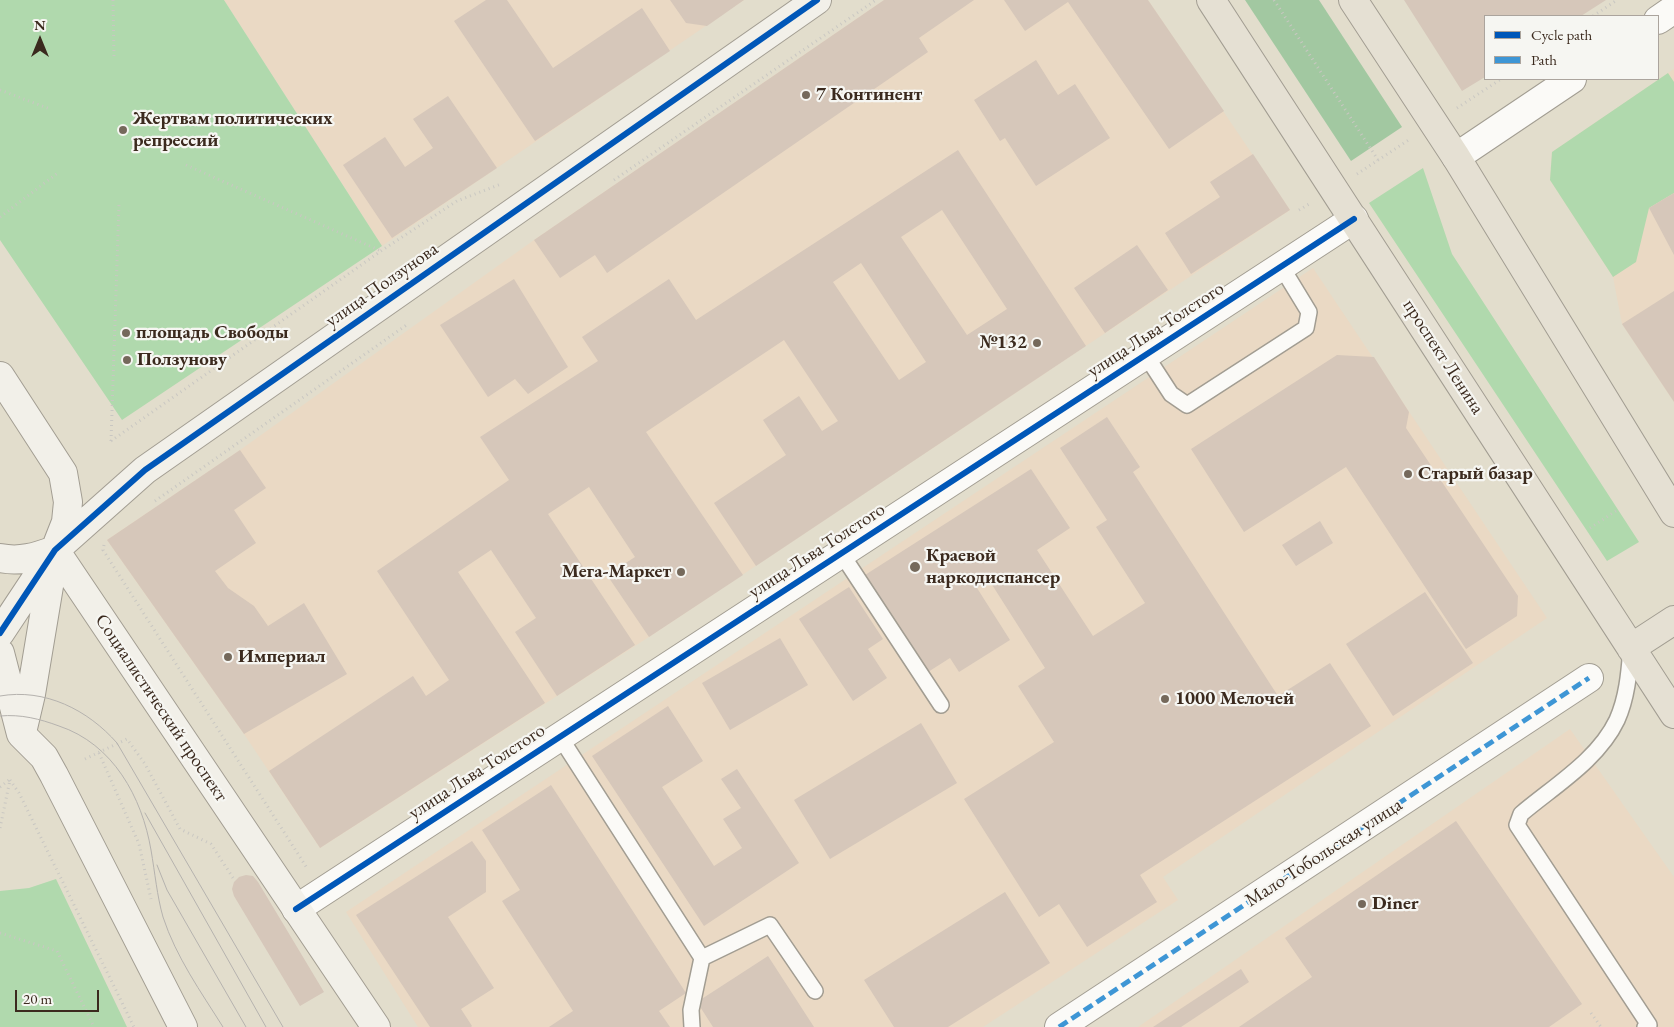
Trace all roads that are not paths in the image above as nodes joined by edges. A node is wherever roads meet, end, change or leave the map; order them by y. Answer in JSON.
{"nodes":[{"id":1,"x":817,"y":0,"type":"edge"},
{"id":2,"x":1211,"y":0,"type":"edge"},
{"id":3,"x":1353,"y":0,"type":"edge"},
{"id":4,"x":1674,"y":9,"type":"edge"},
{"id":5,"x":1659,"y":19,"type":"edge"},
{"id":6,"x":1571,"y":80,"type":"edge"},
{"id":7,"x":1456,"y":158,"type":"junction"},
{"id":8,"x":1354,"y":219,"type":"junction"},
{"id":9,"x":1281,"y":266,"type":"junction"},
{"id":10,"x":1145,"y":354,"type":"junction"},
{"id":11,"x":0,"y":376,"type":"edge"},
{"id":12,"x":1674,"y":513,"type":"edge"},
{"id":13,"x":55,"y":550,"type":"junction"},
{"id":14,"x":841,"y":553,"type":"junction"},
{"id":15,"x":0,"y":558,"type":"edge"},
{"id":16,"x":1674,"y":620,"type":"edge"},
{"id":17,"x":0,"y":633,"type":"edge"},
{"id":18,"x":1631,"y":648,"type":"junction"},
{"id":19,"x":0,"y":653,"type":"edge"},
{"id":20,"x":1589,"y":678,"type":"dead end"},
{"id":21,"x":941,"y":705,"type":"dead end"},
{"id":22,"x":1674,"y":714,"type":"edge"},
{"id":23,"x":11,"y":737,"type":"edge"},
{"id":24,"x":560,"y":737,"type":"junction"},
{"id":25,"x":296,"y":909,"type":"junction"},
{"id":26,"x":702,"y":958,"type":"junction"},
{"id":27,"x":815,"y":991,"type":"dead end"},
{"id":28,"x":1647,"y":1026,"type":"edge"},
{"id":29,"x":183,"y":1027,"type":"edge"},
{"id":30,"x":376,"y":1027,"type":"edge"},
{"id":31,"x":692,"y":1027,"type":"edge"},
{"id":32,"x":1059,"y":1027,"type":"edge"}],
"edges":[{"from":1,"to":13,"type":"street","name":"улица Ползунова"},
{"from":2,"to":8,"type":"main road","name":"проспект Ленина"},
{"from":3,"to":7,"type":"main road"},
{"from":4,"to":5,"type":"street"},
{"from":6,"to":7,"type":"street"},
{"from":7,"to":12,"type":"main road"},
{"from":8,"to":9,"type":"street","name":"улица Льва Толстого"},
{"from":8,"to":18,"type":"main road","name":"проспект Ленина"},
{"from":9,"to":10,"type":"street","name":"улица Льва Толстого"},
{"from":9,"to":10,"type":"lane"},
{"from":10,"to":14,"type":"street","name":"улица Льва Толстого"},
{"from":11,"to":13,"type":"street"},
{"from":13,"to":15,"type":"street"},
{"from":13,"to":17,"type":"street","name":"улица Ползунова"},
{"from":13,"to":23,"type":"street"},
{"from":13,"to":25,"type":"street","name":"Социалистический проспект"},
{"from":14,"to":21,"type":"lane"},
{"from":14,"to":24,"type":"street","name":"улица Льва Толстого"},
{"from":16,"to":18,"type":"main road"},
{"from":18,"to":22,"type":"main road","name":"проспект Ленина"},
{"from":18,"to":28,"type":"lane"},
{"from":19,"to":23,"type":"street"},
{"from":20,"to":32,"type":"street","name":"Мало-Тобольская улица"},
{"from":23,"to":29,"type":"street"},
{"from":24,"to":25,"type":"street","name":"улица Льва Толстого"},
{"from":24,"to":26,"type":"lane"},
{"from":25,"to":30,"type":"street","name":"Социалистический проспект"},
{"from":26,"to":27,"type":"lane"},
{"from":26,"to":31,"type":"lane"}]}
